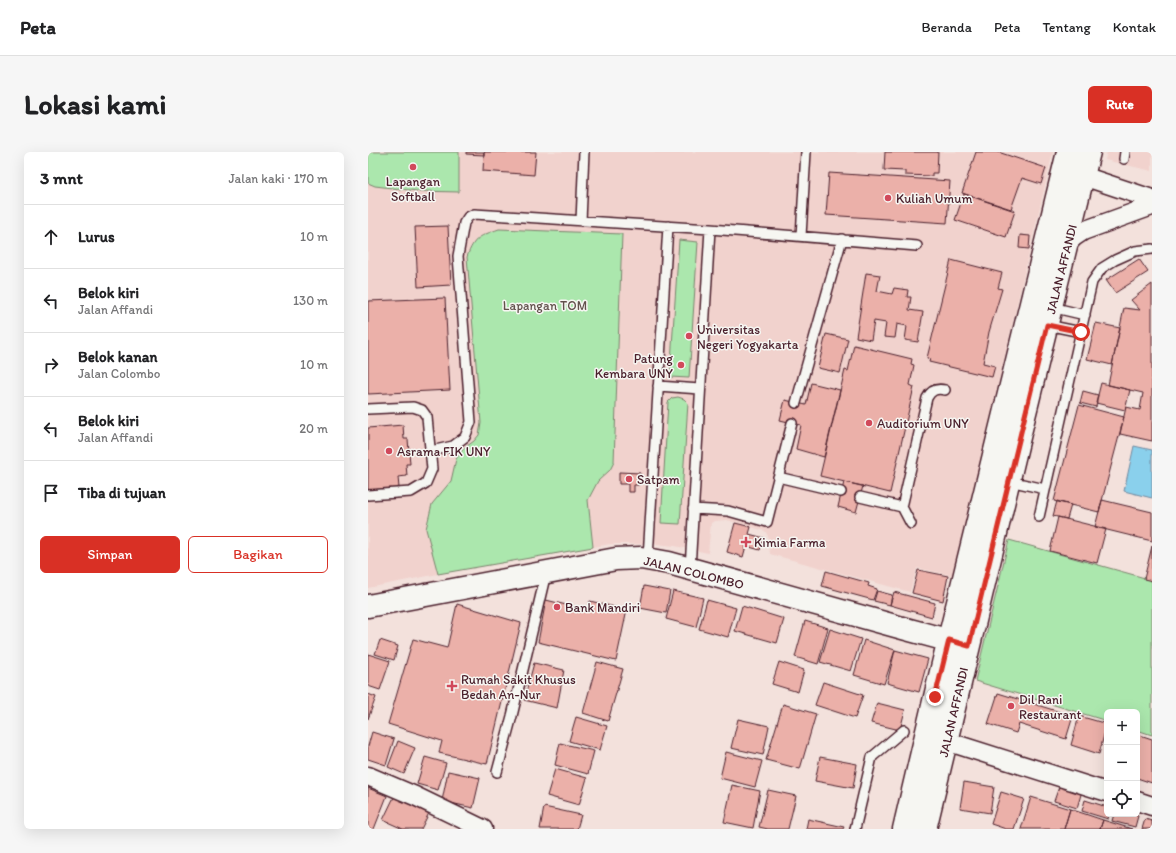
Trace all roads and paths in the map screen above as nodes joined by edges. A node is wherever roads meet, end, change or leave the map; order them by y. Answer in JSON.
{"nodes":[{"id":1,"x":584,"y":152,"type":"edge"},
{"id":2,"x":806,"y":152,"type":"edge"},
{"id":3,"x":1068,"y":152,"type":"edge"},
{"id":4,"x":1089,"y":152,"type":"edge"},
{"id":5,"x":1083,"y":176,"type":"junction"},
{"id":6,"x":1152,"y":198,"type":"edge"},
{"id":7,"x":1152,"y":206,"type":"edge"},
{"id":8,"x":581,"y":220,"type":"junction"},
{"id":9,"x":668,"y":226,"type":"junction"},
{"id":10,"x":710,"y":229,"type":"junction"},
{"id":11,"x":801,"y":236,"type":"junction"},
{"id":12,"x":842,"y":239,"type":"junction"},
{"id":13,"x":1067,"y":244,"type":"junction"},
{"id":14,"x":917,"y":246,"type":"dead end"},
{"id":15,"x":1152,"y":250,"type":"edge"},
{"id":16,"x":1084,"y":315,"type":"junction"},
{"id":17,"x":1049,"y":316,"type":"junction"},
{"id":18,"x":1081,"y":332,"type":"junction"},
{"id":19,"x":658,"y":386,"type":"junction"},
{"id":20,"x":700,"y":389,"type":"junction"},
{"id":21,"x":945,"y":390,"type":"dead end"},
{"id":22,"x":796,"y":403,"type":"dead end"},
{"id":23,"x":368,"y":409,"type":"edge"},
{"id":24,"x":792,"y":423,"type":"dead end"},
{"id":25,"x":430,"y":451,"type":"junction"},
{"id":26,"x":778,"y":477,"type":"junction"},
{"id":27,"x":1009,"y":481,"type":"junction"},
{"id":28,"x":1045,"y":489,"type":"junction"},
{"id":29,"x":841,"y":492,"type":"dead end"},
{"id":30,"x":368,"y":495,"type":"edge"},
{"id":31,"x":860,"y":497,"type":"dead end"},
{"id":32,"x":902,"y":507,"type":"junction"},
{"id":33,"x":693,"y":509,"type":"junction"},
{"id":34,"x":1039,"y":517,"type":"dead end"},
{"id":35,"x":911,"y":524,"type":"dead end"},
{"id":36,"x":648,"y":558,"type":"junction"},
{"id":37,"x":690,"y":569,"type":"junction"},
{"id":38,"x":547,"y":572,"type":"junction"},
{"id":39,"x":368,"y":606,"type":"edge"},
{"id":40,"x":959,"y":643,"type":"junction"},
{"id":41,"x":904,"y":730,"type":"dead end"},
{"id":42,"x":946,"y":741,"type":"junction"},
{"id":43,"x":497,"y":772,"type":"dead end"},
{"id":44,"x":368,"y":776,"type":"edge"},
{"id":45,"x":1104,"y":791,"type":"edge"},
{"id":46,"x":1140,"y":802,"type":"edge"},
{"id":47,"x":1152,"y":806,"type":"edge"},
{"id":48,"x":483,"y":829,"type":"edge"},
{"id":49,"x":855,"y":829,"type":"edge"},
{"id":50,"x":904,"y":829,"type":"edge"},
{"id":51,"x":925,"y":829,"type":"edge"}],
"edges":[{"from":1,"to":8,"type":"lane"},
{"from":2,"to":11,"type":"lane"},
{"from":3,"to":40,"type":"main road","name":"JALAN AFFANDI"},
{"from":4,"to":5,"type":"main road","name":"JALAN AFFANDI"},
{"from":5,"to":6,"type":"street"},
{"from":5,"to":13,"type":"main road","name":"JALAN AFFANDI"},
{"from":7,"to":13,"type":"street"},
{"from":8,"to":9,"type":"lane"},
{"from":8,"to":25,"type":"lane"},
{"from":9,"to":10,"type":"lane"},
{"from":9,"to":19,"type":"lane"},
{"from":10,"to":11,"type":"lane"},
{"from":10,"to":20,"type":"lane"},
{"from":11,"to":12,"type":"lane"},
{"from":12,"to":14,"type":"lane"},
{"from":12,"to":22,"type":"lane"},
{"from":13,"to":17,"type":"main road","name":"JALAN AFFANDI"},
{"from":15,"to":16,"type":"lane"},
{"from":16,"to":17,"type":"lane"},
{"from":16,"to":18,"type":"lane"},
{"from":17,"to":18,"type":"lane"},
{"from":17,"to":27,"type":"main road","name":"JALAN AFFANDI"},
{"from":18,"to":28,"type":"lane"},
{"from":19,"to":20,"type":"lane"},
{"from":19,"to":36,"type":"lane"},
{"from":20,"to":33,"type":"lane"},
{"from":21,"to":32,"type":"lane"},
{"from":23,"to":25,"type":"lane"},
{"from":24,"to":26,"type":"lane"},
{"from":25,"to":30,"type":"lane"},
{"from":26,"to":29,"type":"lane"},
{"from":26,"to":33,"type":"lane"},
{"from":27,"to":28,"type":"lane"},
{"from":27,"to":40,"type":"main road","name":"JALAN AFFANDI"},
{"from":28,"to":34,"type":"lane"},
{"from":31,"to":32,"type":"lane"},
{"from":32,"to":35,"type":"lane"},
{"from":33,"to":37,"type":"lane"},
{"from":36,"to":37,"type":"main road","name":"JALAN COLOMBO"},
{"from":36,"to":38,"type":"main road","name":"JALAN COLOMBO"},
{"from":37,"to":40,"type":"main road","name":"JALAN COLOMBO"},
{"from":38,"to":39,"type":"main road","name":"JALAN COLOMBO"},
{"from":38,"to":43,"type":"lane"},
{"from":40,"to":42,"type":"main road","name":"JALAN AFFANDI"},
{"from":40,"to":50,"type":"main road","name":"JALAN AFFANDI"},
{"from":41,"to":49,"type":"lane"},
{"from":42,"to":45,"type":"street"},
{"from":42,"to":51,"type":"main road","name":"JALAN AFFANDI"},
{"from":44,"to":48,"type":"street"},
{"from":46,"to":47,"type":"street"}]}
